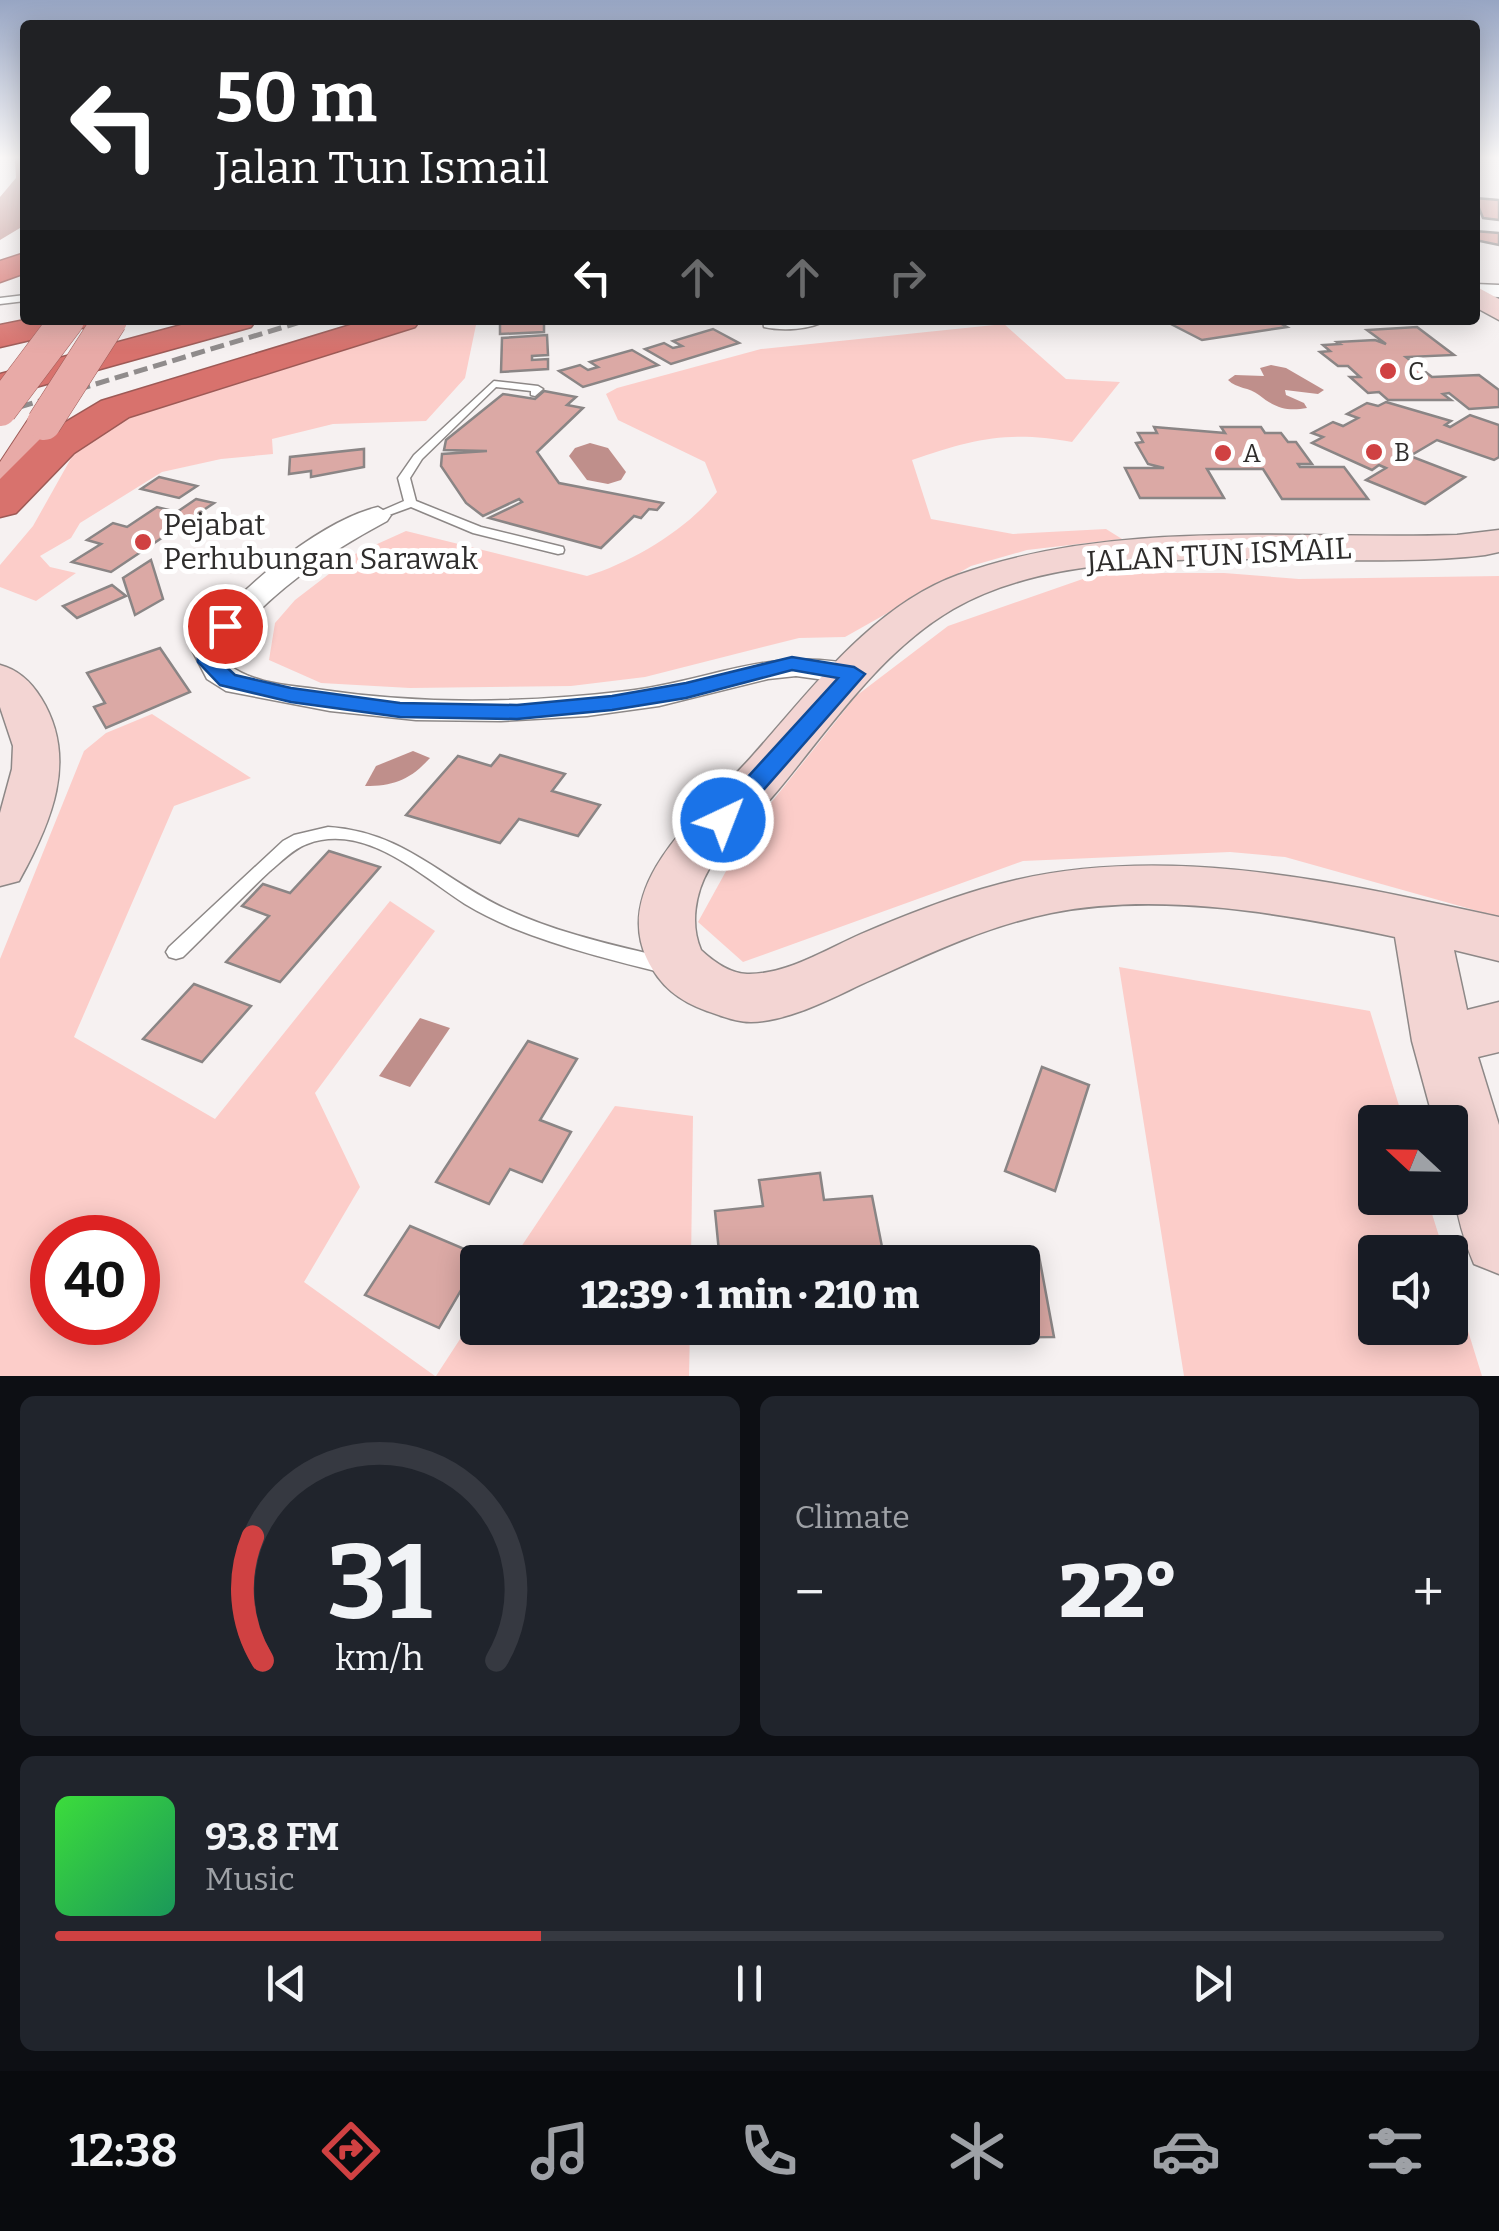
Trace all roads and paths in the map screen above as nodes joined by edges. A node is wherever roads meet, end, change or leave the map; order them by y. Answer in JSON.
{"nodes":[{"id":1,"x":1485,"y":300,"type":"edge"},
{"id":2,"x":28,"y":325,"type":"edge"},
{"id":3,"x":41,"y":325,"type":"edge"},
{"id":4,"x":66,"y":325,"type":"edge"},
{"id":5,"x":107,"y":325,"type":"edge"},
{"id":6,"x":221,"y":325,"type":"edge"},
{"id":7,"x":388,"y":325,"type":"edge"},
{"id":8,"x":0,"y":332,"type":"edge"},
{"id":9,"x":1499,"y":334,"type":"edge"},
{"id":10,"x":0,"y":386,"type":"edge"},
{"id":11,"x":535,"y":393,"type":"dead end"},
{"id":12,"x":0,"y":410,"type":"edge"},
{"id":13,"x":0,"y":493,"type":"edge"},
{"id":14,"x":412,"y":503,"type":"junction"},
{"id":15,"x":0,"y":504,"type":"edge"},
{"id":16,"x":378,"y":515,"type":"joint"},
{"id":17,"x":1499,"y":541,"type":"edge"},
{"id":18,"x":558,"y":550,"type":"dead end"},
{"id":19,"x":854,"y":674,"type":"junction"},
{"id":20,"x":0,"y":678,"type":"edge"},
{"id":21,"x":2,"y":863,"type":"edge"},
{"id":22,"x":1420,"y":920,"type":"junction"},
{"id":23,"x":1499,"y":938,"type":"edge"},
{"id":24,"x":176,"y":952,"type":"dead end"},
{"id":25,"x":681,"y":970,"type":"junction"},
{"id":26,"x":1471,"y":1034,"type":"edge"},
{"id":27,"x":1499,"y":1240,"type":"edge"}],
"edges":[{"from":1,"to":9,"type":"street"},
{"from":2,"to":8,"type":"highway"},
{"from":3,"to":8,"type":"highway"},
{"from":4,"to":12,"type":"main road","bridge":true},
{"from":5,"to":13,"type":"main road","bridge":true},
{"from":6,"to":10,"type":"highway"},
{"from":7,"to":15,"type":"highway"},
{"from":11,"to":14,"type":"lane"},
{"from":14,"to":16,"type":"lane"},
{"from":14,"to":18,"type":"lane"},
{"from":16,"to":19,"type":"street"},
{"from":17,"to":19,"type":"street","name":"JALAN TUN ISMAIL"},
{"from":19,"to":25,"type":"street","name":"JALAN TUN ISMAIL"},
{"from":20,"to":21,"type":"street"},
{"from":22,"to":23,"type":"street"},
{"from":22,"to":25,"type":"street"},
{"from":22,"to":26,"type":"street"},
{"from":24,"to":25,"type":"lane"},
{"from":26,"to":27,"type":"street"}]}
